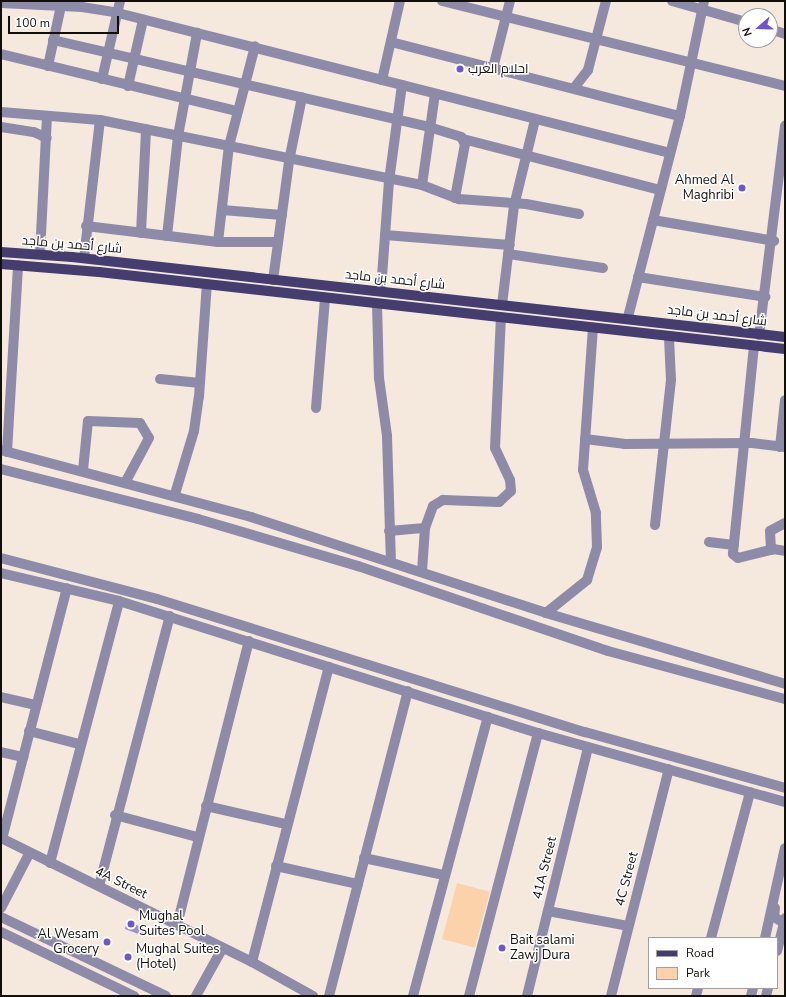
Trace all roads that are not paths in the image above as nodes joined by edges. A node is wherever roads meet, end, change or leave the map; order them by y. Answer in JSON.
{"nodes":[{"id":1,"x":120,"y":1,"type":"edge"},
{"id":2,"x":400,"y":1,"type":"edge"},
{"id":3,"x":442,"y":1,"type":"edge"},
{"id":4,"x":510,"y":1,"type":"edge"},
{"id":5,"x":606,"y":1,"type":"edge"},
{"id":6,"x":672,"y":1,"type":"edge"},
{"id":7,"x":5,"y":2,"type":"edge"},
{"id":8,"x":704,"y":5,"type":"edge"},
{"id":9,"x":61,"y":6,"type":"junction"},
{"id":10,"x":118,"y":14,"type":"junction"},
{"id":11,"x":506,"y":19,"type":"junction"},
{"id":12,"x":738,"y":19,"type":"edge"},
{"id":13,"x":143,"y":20,"type":"junction"},
{"id":14,"x":197,"y":33,"type":"junction"},
{"id":15,"x":53,"y":40,"type":"junction"},
{"id":16,"x":391,"y":42,"type":"junction"},
{"id":17,"x":597,"y":42,"type":"junction"},
{"id":18,"x":255,"y":46,"type":"junction"},
{"id":19,"x":108,"y":53,"type":"junction"},
{"id":20,"x":1,"y":54,"type":"edge"},
{"id":21,"x":134,"y":58,"type":"junction"},
{"id":22,"x":691,"y":65,"type":"junction"},
{"id":23,"x":48,"y":66,"type":"junction"},
{"id":24,"x":493,"y":68,"type":"junction"},
{"id":25,"x":190,"y":70,"type":"junction"},
{"id":26,"x":102,"y":79,"type":"junction"},
{"id":27,"x":382,"y":80,"type":"junction"},
{"id":28,"x":247,"y":84,"type":"junction"},
{"id":29,"x":402,"y":85,"type":"junction"},
{"id":30,"x":128,"y":86,"type":"junction"},
{"id":31,"x":785,"y":86,"type":"edge"},
{"id":32,"x":574,"y":88,"type":"junction"},
{"id":33,"x":435,"y":94,"type":"junction"},
{"id":34,"x":302,"y":97,"type":"junction"},
{"id":35,"x":184,"y":100,"type":"junction"},
{"id":36,"x":237,"y":111,"type":"junction"},
{"id":37,"x":1,"y":112,"type":"edge"},
{"id":38,"x":680,"y":116,"type":"junction"},
{"id":39,"x":47,"y":117,"type":"junction"},
{"id":40,"x":100,"y":120,"type":"junction"},
{"id":41,"x":396,"y":120,"type":"junction"},
{"id":42,"x":535,"y":120,"type":"junction"},
{"id":43,"x":785,"y":126,"type":"edge"},
{"id":44,"x":1,"y":127,"type":"edge"},
{"id":45,"x":429,"y":127,"type":"junction"},
{"id":46,"x":146,"y":129,"type":"junction"},
{"id":47,"x":178,"y":136,"type":"junction"},
{"id":48,"x":46,"y":138,"type":"junction"},
{"id":49,"x":463,"y":139,"type":"junction"},
{"id":50,"x":229,"y":146,"type":"junction"},
{"id":51,"x":525,"y":153,"type":"junction"},
{"id":52,"x":670,"y":153,"type":"junction"},
{"id":53,"x":289,"y":160,"type":"junction"},
{"id":54,"x":389,"y":181,"type":"junction"},
{"id":55,"x":422,"y":185,"type":"junction"},
{"id":56,"x":782,"y":187,"type":"edge"},
{"id":57,"x":660,"y":190,"type":"junction"},
{"id":58,"x":455,"y":198,"type":"junction"},
{"id":59,"x":514,"y":206,"type":"junction"},
{"id":60,"x":222,"y":210,"type":"junction"},
{"id":61,"x":579,"y":214,"type":"dead end"},
{"id":62,"x":282,"y":215,"type":"junction"},
{"id":63,"x":653,"y":220,"type":"junction"},
{"id":64,"x":86,"y":226,"type":"junction"},
{"id":65,"x":141,"y":233,"type":"junction"},
{"id":66,"x":385,"y":235,"type":"junction"},
{"id":67,"x":167,"y":236,"type":"junction"},
{"id":68,"x":774,"y":240,"type":"junction"},
{"id":69,"x":218,"y":242,"type":"junction"},
{"id":70,"x":278,"y":242,"type":"junction"},
{"id":71,"x":509,"y":249,"type":"junction"},
{"id":72,"x":1,"y":252,"type":"edge"},
{"id":73,"x":40,"y":254,"type":"junction"},
{"id":74,"x":84,"y":258,"type":"junction"},
{"id":75,"x":1,"y":264,"type":"edge"},
{"id":76,"x":18,"y":265,"type":"junction"},
{"id":77,"x":603,"y":268,"type":"dead end"},
{"id":78,"x":638,"y":277,"type":"junction"},
{"id":79,"x":273,"y":280,"type":"junction"},
{"id":80,"x":207,"y":284,"type":"junction"},
{"id":81,"x":381,"y":290,"type":"junction"},
{"id":82,"x":765,"y":297,"type":"junction"},
{"id":83,"x":325,"y":298,"type":"junction"},
{"id":84,"x":377,"y":304,"type":"junction"},
{"id":85,"x":502,"y":305,"type":"junction"},
{"id":86,"x":628,"y":317,"type":"junction"},
{"id":87,"x":501,"y":318,"type":"junction"},
{"id":88,"x":593,"y":328,"type":"junction"},
{"id":89,"x":759,"y":335,"type":"junction"},
{"id":90,"x":669,"y":337,"type":"junction"},
{"id":91,"x":785,"y":337,"type":"edge"},
{"id":92,"x":754,"y":346,"type":"junction"},
{"id":93,"x":785,"y":349,"type":"edge"},
{"id":94,"x":160,"y":379,"type":"dead end"},
{"id":95,"x":200,"y":383,"type":"junction"},
{"id":96,"x":785,"y":400,"type":"edge"},
{"id":97,"x":316,"y":408,"type":"dead end"},
{"id":98,"x":585,"y":440,"type":"junction"},
{"id":99,"x":662,"y":445,"type":"junction"},
{"id":100,"x":742,"y":445,"type":"junction"},
{"id":101,"x":782,"y":447,"type":"edge"},
{"id":102,"x":4,"y":451,"type":"edge"},
{"id":103,"x":1,"y":469,"type":"edge"},
{"id":104,"x":83,"y":470,"type":"junction"},
{"id":105,"x":126,"y":482,"type":"junction"},
{"id":106,"x":175,"y":494,"type":"junction"},
{"id":107,"x":785,"y":523,"type":"edge"},
{"id":108,"x":655,"y":525,"type":"dead end"},
{"id":109,"x":425,"y":528,"type":"junction"},
{"id":110,"x":389,"y":531,"type":"junction"},
{"id":111,"x":709,"y":542,"type":"dead end"},
{"id":112,"x":734,"y":544,"type":"junction"},
{"id":113,"x":771,"y":550,"type":"junction"},
{"id":114,"x":785,"y":551,"type":"edge"},
{"id":115,"x":1,"y":558,"type":"edge"},
{"id":116,"x":391,"y":560,"type":"junction"},
{"id":117,"x":422,"y":570,"type":"junction"},
{"id":118,"x":1,"y":573,"type":"edge"},
{"id":119,"x":67,"y":588,"type":"junction"},
{"id":120,"x":119,"y":601,"type":"junction"},
{"id":121,"x":546,"y":614,"type":"junction"},
{"id":122,"x":170,"y":616,"type":"junction"},
{"id":123,"x":249,"y":641,"type":"junction"},
{"id":124,"x":329,"y":667,"type":"junction"},
{"id":125,"x":785,"y":684,"type":"edge"},
{"id":126,"x":408,"y":691,"type":"junction"},
{"id":127,"x":1,"y":697,"type":"edge"},
{"id":128,"x":785,"y":699,"type":"edge"},
{"id":129,"x":35,"y":705,"type":"junction"},
{"id":130,"x":488,"y":717,"type":"junction"},
{"id":131,"x":29,"y":731,"type":"junction"},
{"id":132,"x":538,"y":733,"type":"junction"},
{"id":133,"x":79,"y":744,"type":"junction"},
{"id":134,"x":588,"y":747,"type":"junction"},
{"id":135,"x":1,"y":752,"type":"edge"},
{"id":136,"x":22,"y":757,"type":"junction"},
{"id":137,"x":669,"y":769,"type":"junction"},
{"id":138,"x":762,"y":782,"type":"junction"},
{"id":139,"x":721,"y":784,"type":"junction"},
{"id":140,"x":785,"y":788,"type":"edge"},
{"id":141,"x":750,"y":792,"type":"junction"},
{"id":142,"x":785,"y":802,"type":"edge"},
{"id":143,"x":206,"y":806,"type":"junction"},
{"id":144,"x":115,"y":815,"type":"junction"},
{"id":145,"x":286,"y":824,"type":"junction"},
{"id":146,"x":198,"y":837,"type":"junction"},
{"id":147,"x":1,"y":839,"type":"edge"},
{"id":148,"x":785,"y":848,"type":"edge"},
{"id":149,"x":29,"y":854,"type":"junction"},
{"id":150,"x":364,"y":858,"type":"junction"},
{"id":151,"x":785,"y":863,"type":"edge"},
{"id":152,"x":50,"y":864,"type":"junction"},
{"id":153,"x":276,"y":866,"type":"junction"},
{"id":154,"x":444,"y":875,"type":"junction"},
{"id":155,"x":358,"y":884,"type":"junction"},
{"id":156,"x":98,"y":886,"type":"junction"},
{"id":157,"x":1,"y":908,"type":"edge"},
{"id":158,"x":548,"y":912,"type":"junction"},
{"id":159,"x":1,"y":917,"type":"edge"},
{"id":160,"x":784,"y":920,"type":"edge"},
{"id":161,"x":177,"y":925,"type":"junction"},
{"id":162,"x":628,"y":926,"type":"junction"},
{"id":163,"x":1,"y":932,"type":"edge"},
{"id":164,"x":711,"y":937,"type":"edge"},
{"id":165,"x":765,"y":937,"type":"edge"},
{"id":166,"x":778,"y":947,"type":"edge"},
{"id":167,"x":222,"y":949,"type":"junction"},
{"id":168,"x":252,"y":962,"type":"junction"},
{"id":169,"x":200,"y":993,"type":"edge"},
{"id":170,"x":134,"y":996,"type":"edge"},
{"id":171,"x":166,"y":996,"type":"edge"},
{"id":172,"x":314,"y":996,"type":"edge"},
{"id":173,"x":329,"y":996,"type":"edge"},
{"id":174,"x":413,"y":996,"type":"edge"},
{"id":175,"x":469,"y":996,"type":"edge"},
{"id":176,"x":527,"y":996,"type":"edge"},
{"id":177,"x":611,"y":996,"type":"edge"}],
"edges":[{"from":1,"to":10,"type":"street"},
{"from":2,"to":16,"type":"street"},
{"from":3,"to":11,"type":"street"},
{"from":4,"to":11,"type":"street"},
{"from":5,"to":17,"type":"street"},
{"from":6,"to":8,"type":"street"},
{"from":7,"to":9,"type":"street"},
{"from":8,"to":12,"type":"street"},
{"from":8,"to":22,"type":"street"},
{"from":9,"to":10,"type":"street"},
{"from":9,"to":15,"type":"street"},
{"from":10,"to":13,"type":"street"},
{"from":10,"to":19,"type":"street"},
{"from":11,"to":17,"type":"street"},
{"from":11,"to":24,"type":"street"},
{"from":13,"to":14,"type":"street"},
{"from":13,"to":21,"type":"street"},
{"from":14,"to":18,"type":"street"},
{"from":14,"to":25,"type":"street"},
{"from":15,"to":19,"type":"street"},
{"from":15,"to":23,"type":"street"},
{"from":16,"to":24,"type":"street"},
{"from":16,"to":27,"type":"street"},
{"from":17,"to":22,"type":"street"},
{"from":17,"to":32,"type":"street"},
{"from":18,"to":27,"type":"street"},
{"from":18,"to":28,"type":"street"},
{"from":19,"to":21,"type":"street"},
{"from":19,"to":26,"type":"street"},
{"from":20,"to":23,"type":"street"},
{"from":21,"to":25,"type":"street"},
{"from":21,"to":30,"type":"street"},
{"from":22,"to":31,"type":"street"},
{"from":22,"to":38,"type":"street"},
{"from":23,"to":26,"type":"street"},
{"from":24,"to":32,"type":"street"},
{"from":25,"to":28,"type":"street"},
{"from":25,"to":35,"type":"street"},
{"from":26,"to":30,"type":"street"},
{"from":27,"to":29,"type":"street"},
{"from":28,"to":34,"type":"street"},
{"from":28,"to":36,"type":"street"},
{"from":29,"to":33,"type":"street"},
{"from":29,"to":41,"type":"street"},
{"from":30,"to":35,"type":"street"},
{"from":32,"to":38,"type":"street"},
{"from":33,"to":42,"type":"street"},
{"from":33,"to":45,"type":"street"},
{"from":34,"to":41,"type":"street"},
{"from":34,"to":53,"type":"street"},
{"from":35,"to":36,"type":"street"},
{"from":35,"to":47,"type":"street"},
{"from":36,"to":50,"type":"street"},
{"from":37,"to":39,"type":"street"},
{"from":38,"to":52,"type":"street"},
{"from":39,"to":40,"type":"street"},
{"from":39,"to":48,"type":"street"},
{"from":40,"to":46,"type":"street"},
{"from":40,"to":64,"type":"street"},
{"from":41,"to":45,"type":"street"},
{"from":41,"to":54,"type":"street"},
{"from":42,"to":51,"type":"street"},
{"from":42,"to":52,"type":"street"},
{"from":43,"to":56,"type":"street"},
{"from":44,"to":48,"type":"street"},
{"from":45,"to":49,"type":"street"},
{"from":45,"to":55,"type":"street"},
{"from":46,"to":47,"type":"street"},
{"from":46,"to":65,"type":"street"},
{"from":47,"to":50,"type":"street"},
{"from":47,"to":67,"type":"street"},
{"from":48,"to":73,"type":"street"},
{"from":49,"to":51,"type":"street"},
{"from":49,"to":58,"type":"street"},
{"from":50,"to":53,"type":"street"},
{"from":50,"to":60,"type":"street"},
{"from":51,"to":57,"type":"street"},
{"from":51,"to":59,"type":"street"},
{"from":52,"to":57,"type":"street"},
{"from":53,"to":54,"type":"street"},
{"from":53,"to":62,"type":"street"},
{"from":54,"to":55,"type":"street"},
{"from":54,"to":66,"type":"street"},
{"from":55,"to":58,"type":"street"},
{"from":56,"to":68,"type":"street"},
{"from":57,"to":63,"type":"street"},
{"from":58,"to":59,"type":"street"},
{"from":59,"to":61,"type":"street"},
{"from":59,"to":71,"type":"street"},
{"from":60,"to":62,"type":"street"},
{"from":60,"to":69,"type":"street"},
{"from":62,"to":70,"type":"street"},
{"from":63,"to":68,"type":"street"},
{"from":63,"to":78,"type":"street"},
{"from":64,"to":65,"type":"street"},
{"from":64,"to":74,"type":"street"},
{"from":65,"to":67,"type":"street"},
{"from":66,"to":71,"type":"street"},
{"from":66,"to":81,"type":"street"},
{"from":67,"to":69,"type":"street"},
{"from":68,"to":82,"type":"street"},
{"from":69,"to":70,"type":"street"},
{"from":70,"to":79,"type":"street"},
{"from":71,"to":77,"type":"street"},
{"from":71,"to":85,"type":"street"},
{"from":72,"to":73,"type":"main road","name":"شارع أحمد بن ماجد"},
{"from":73,"to":74,"type":"main road","name":"شارع أحمد بن ماجد"},
{"from":74,"to":79,"type":"main road","name":"شارع أحمد بن ماجد"},
{"from":75,"to":76,"type":"main road","name":"شارع أحمد بن ماجد"},
{"from":76,"to":80,"type":"main road","name":"شارع أحمد بن ماجد"},
{"from":76,"to":102,"type":"street"},
{"from":78,"to":82,"type":"street"},
{"from":78,"to":86,"type":"street"},
{"from":79,"to":81,"type":"main road","name":"شارع أحمد بن ماجد"},
{"from":80,"to":83,"type":"main road","name":"شارع أحمد بن ماجد"},
{"from":80,"to":95,"type":"street"},
{"from":81,"to":85,"type":"main road","name":"شارع أحمد بن ماجد"},
{"from":82,"to":89,"type":"street"},
{"from":83,"to":84,"type":"main road","name":"شارع أحمد بن ماجد"},
{"from":83,"to":97,"type":"street"},
{"from":84,"to":87,"type":"main road","name":"شارع أحمد بن ماجد"},
{"from":84,"to":110,"type":"street"},
{"from":85,"to":86,"type":"main road","name":"شارع أحمد بن ماجد"},
{"from":86,"to":89,"type":"main road","name":"شارع أحمد بن ماجد"},
{"from":87,"to":88,"type":"main road","name":"شارع أحمد بن ماجد"},
{"from":87,"to":109,"type":"street"},
{"from":88,"to":90,"type":"main road","name":"شارع أحمد بن ماجد"},
{"from":88,"to":98,"type":"street"},
{"from":89,"to":91,"type":"main road","name":"شارع أحمد بن ماجد"},
{"from":90,"to":92,"type":"main road","name":"شارع أحمد بن ماجد"},
{"from":90,"to":99,"type":"street"},
{"from":92,"to":93,"type":"main road","name":"شارع أحمد بن ماجد"},
{"from":92,"to":100,"type":"street"},
{"from":94,"to":95,"type":"street"},
{"from":95,"to":106,"type":"street"},
{"from":96,"to":101,"type":"street"},
{"from":98,"to":99,"type":"street"},
{"from":98,"to":121,"type":"street"},
{"from":99,"to":100,"type":"street"},
{"from":99,"to":108,"type":"street"},
{"from":100,"to":101,"type":"street"},
{"from":100,"to":112,"type":"street"},
{"from":102,"to":104,"type":"street"},
{"from":103,"to":128,"type":"street"},
{"from":104,"to":105,"type":"street"},
{"from":104,"to":105,"type":"street"},
{"from":105,"to":106,"type":"street"},
{"from":106,"to":116,"type":"street"},
{"from":107,"to":113,"type":"street"},
{"from":109,"to":110,"type":"street"},
{"from":109,"to":117,"type":"street"},
{"from":110,"to":116,"type":"street"},
{"from":111,"to":112,"type":"street"},
{"from":112,"to":113,"type":"street"},
{"from":113,"to":114,"type":"street"},
{"from":115,"to":138,"type":"street"},
{"from":116,"to":117,"type":"street"},
{"from":117,"to":121,"type":"street"},
{"from":118,"to":119,"type":"street"},
{"from":119,"to":120,"type":"street"},
{"from":119,"to":129,"type":"street"},
{"from":120,"to":122,"type":"street"},
{"from":120,"to":133,"type":"street"},
{"from":121,"to":125,"type":"street"},
{"from":122,"to":123,"type":"street"},
{"from":122,"to":144,"type":"street"},
{"from":123,"to":124,"type":"street"},
{"from":123,"to":143,"type":"street"},
{"from":124,"to":126,"type":"street"},
{"from":124,"to":145,"type":"street"},
{"from":126,"to":130,"type":"street"},
{"from":126,"to":150,"type":"street"},
{"from":127,"to":129,"type":"street"},
{"from":129,"to":131,"type":"street"},
{"from":130,"to":132,"type":"street"},
{"from":130,"to":154,"type":"street"},
{"from":131,"to":133,"type":"street"},
{"from":131,"to":136,"type":"street"},
{"from":132,"to":134,"type":"street"},
{"from":132,"to":175,"type":"street"},
{"from":133,"to":152,"type":"street"},
{"from":134,"to":137,"type":"street"},
{"from":134,"to":158,"type":"street","name":"41A Street"},
{"from":135,"to":136,"type":"street"},
{"from":136,"to":147,"type":"street"},
{"from":137,"to":139,"type":"street"},
{"from":137,"to":162,"type":"street","name":"4C Street"},
{"from":138,"to":139,"type":"street"},
{"from":138,"to":140,"type":"street"},
{"from":139,"to":141,"type":"street"},
{"from":141,"to":142,"type":"street"},
{"from":141,"to":164,"type":"street"},
{"from":143,"to":145,"type":"street"},
{"from":143,"to":146,"type":"street"},
{"from":144,"to":146,"type":"street"},
{"from":144,"to":156,"type":"street"},
{"from":145,"to":153,"type":"street"},
{"from":146,"to":161,"type":"street"},
{"from":147,"to":149,"type":"street","name":"4A Street"},
{"from":148,"to":165,"type":"street"},
{"from":149,"to":152,"type":"street","name":"4A Street"},
{"from":149,"to":157,"type":"street"},
{"from":150,"to":154,"type":"street"},
{"from":150,"to":155,"type":"street"},
{"from":151,"to":160,"type":"street"},
{"from":152,"to":156,"type":"street","name":"4A Street"},
{"from":153,"to":155,"type":"street"},
{"from":153,"to":168,"type":"street"},
{"from":154,"to":174,"type":"street"},
{"from":155,"to":173,"type":"street"},
{"from":156,"to":161,"type":"street","name":"4A Street"},
{"from":158,"to":162,"type":"street"},
{"from":158,"to":176,"type":"street","name":"41A Street"},
{"from":159,"to":171,"type":"street"},
{"from":160,"to":166,"type":"street"},
{"from":161,"to":167,"type":"street","name":"4A Street"},
{"from":162,"to":177,"type":"street","name":"4C Street"},
{"from":163,"to":170,"type":"street"},
{"from":167,"to":168,"type":"street","name":"4A Street"},
{"from":167,"to":169,"type":"street"},
{"from":168,"to":172,"type":"street","name":"4A Street"}]}
